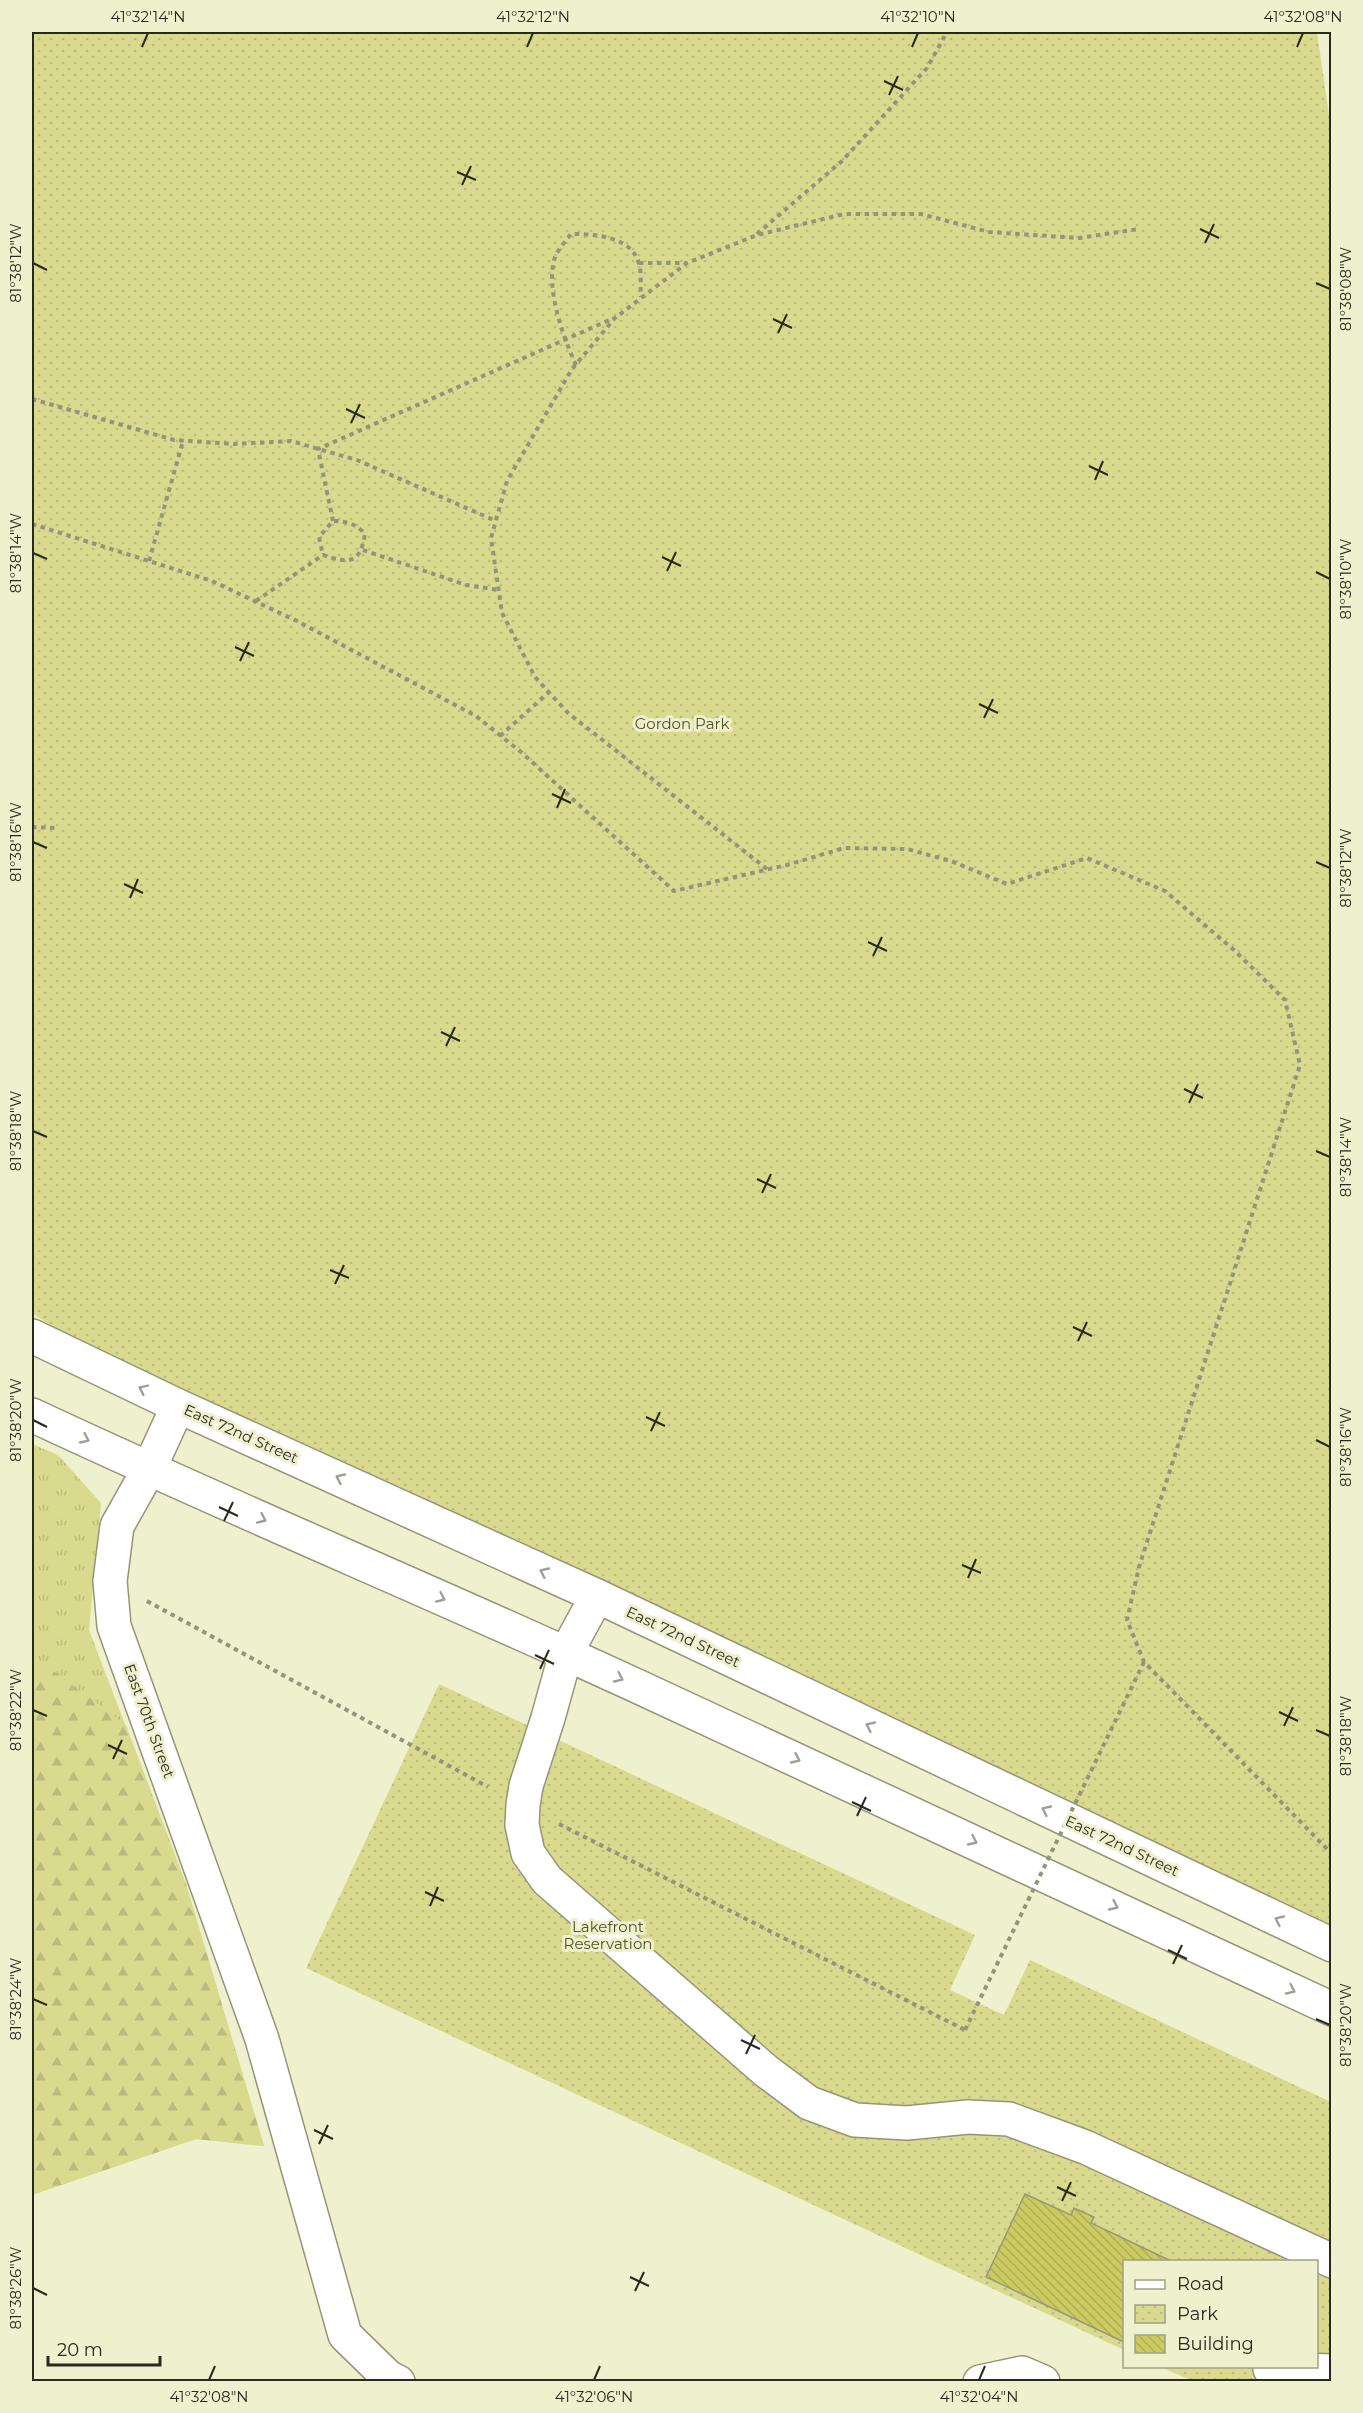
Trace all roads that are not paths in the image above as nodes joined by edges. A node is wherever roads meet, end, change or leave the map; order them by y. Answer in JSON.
{"nodes":[{"id":1,"x":32,"y":1336,"type":"edge"},
{"id":2,"x":178,"y":1406,"type":"junction"},
{"id":3,"x":32,"y":1415,"type":"edge"},
{"id":4,"x":149,"y":1470,"type":"junction"},
{"id":5,"x":597,"y":1596,"type":"junction"},
{"id":6,"x":566,"y":1653,"type":"junction"},
{"id":7,"x":1332,"y":1945,"type":"edge"},
{"id":8,"x":1332,"y":2009,"type":"edge"},
{"id":9,"x":1332,"y":2261,"type":"edge"},
{"id":10,"x":1270,"y":2369,"type":"dead end"},
{"id":11,"x":1332,"y":2371,"type":"edge"},
{"id":12,"x":398,"y":2382,"type":"edge"},
{"id":13,"x":980,"y":2382,"type":"edge"},
{"id":14,"x":1043,"y":2382,"type":"edge"}],
"edges":[{"from":2,"to":1,"type":"main road","name":"East 72nd Street","one_way":true},
{"from":2,"to":4,"type":"main road","name":"East 70th Street"},
{"from":5,"to":2,"type":"main road","name":"East 72nd Street","one_way":true},
{"from":3,"to":4,"type":"main road","one_way":true},
{"from":4,"to":6,"type":"main road","one_way":true},
{"from":4,"to":12,"type":"main road","name":"East 70th Street"},
{"from":5,"to":6,"type":"main road"},
{"from":7,"to":5,"type":"main road","name":"East 72nd Street","one_way":true},
{"from":6,"to":8,"type":"main road","one_way":true},
{"from":6,"to":9,"type":"main road"},
{"from":10,"to":11,"type":"main road"},
{"from":13,"to":14,"type":"main road"}]}
